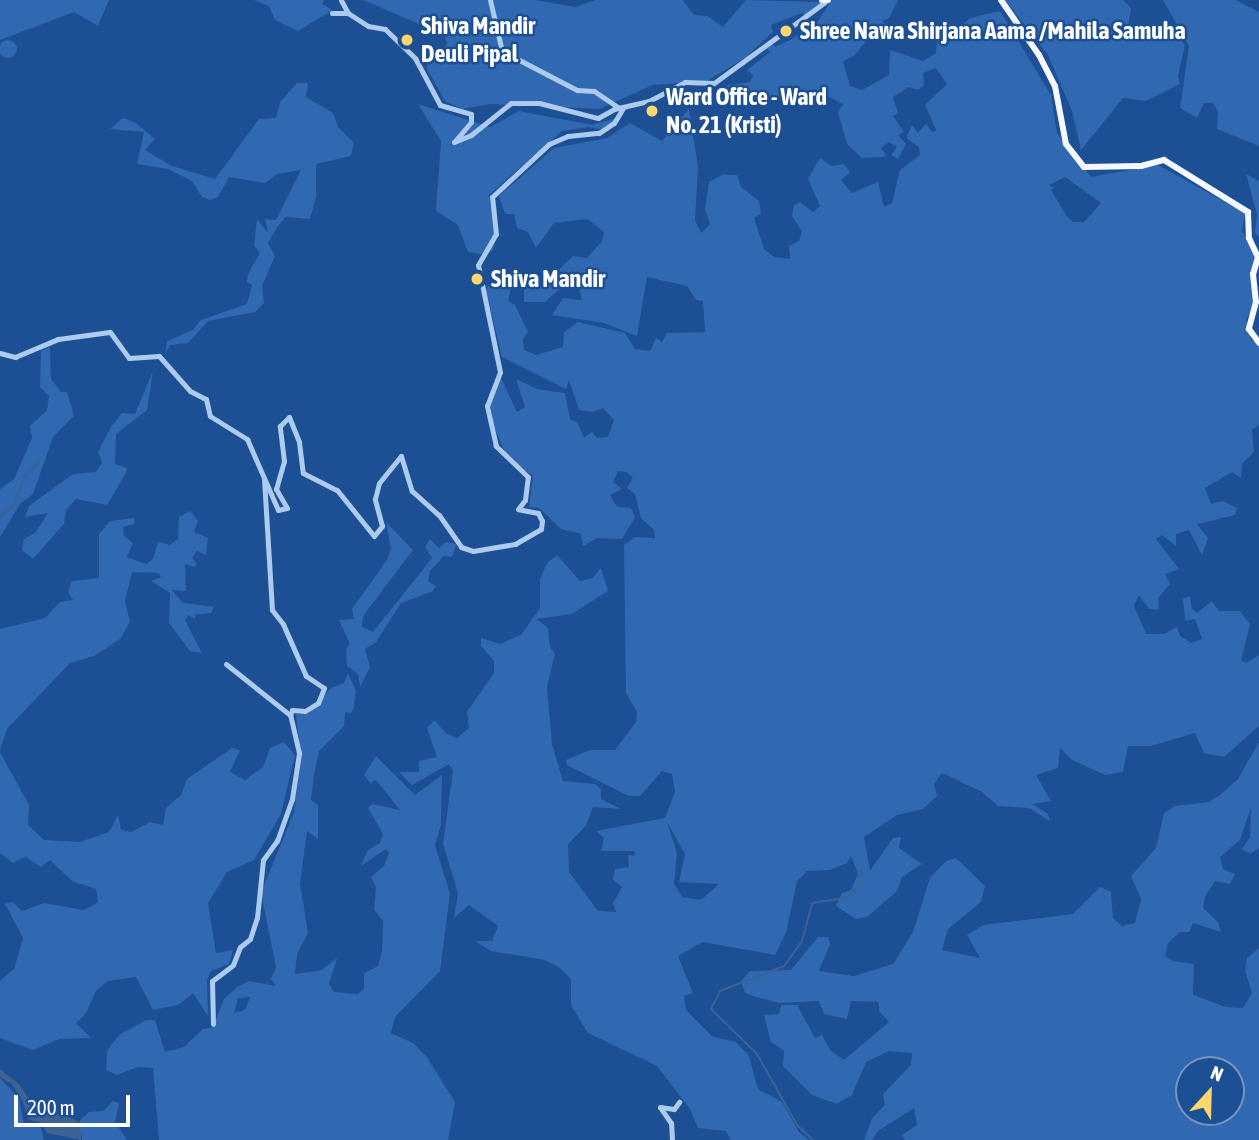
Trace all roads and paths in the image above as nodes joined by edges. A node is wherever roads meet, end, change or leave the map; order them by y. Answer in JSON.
{"nodes":[{"id":1,"x":341,"y":0,"type":"edge"},
{"id":2,"x":490,"y":0,"type":"edge"},
{"id":3,"x":1001,"y":0,"type":"edge"},
{"id":4,"x":825,"y":1,"type":"edge"},
{"id":5,"x":332,"y":13,"type":"dead end"},
{"id":6,"x":348,"y":13,"type":"junction"},
{"id":7,"x":621,"y":108,"type":"junction"},
{"id":8,"x":1259,"y":343,"type":"edge"},
{"id":9,"x":0,"y":353,"type":"edge"},
{"id":10,"x":265,"y":476,"type":"junction"},
{"id":11,"x":226,"y":664,"type":"dead end"},
{"id":12,"x":290,"y":715,"type":"junction"},
{"id":13,"x":213,"y":1024,"type":"dead end"},
{"id":14,"x":679,"y":1102,"type":"dead end"},
{"id":15,"x":672,"y":1140,"type":"edge"}],
"edges":[{"from":1,"to":6,"type":"street"},
{"from":2,"to":7,"type":"street"},
{"from":3,"to":8,"type":"main road"},
{"from":4,"to":7,"type":"street"},
{"from":5,"to":6,"type":"street"},
{"from":6,"to":7,"type":"street"},
{"from":7,"to":10,"type":"street"},
{"from":9,"to":10,"type":"street"},
{"from":10,"to":12,"type":"street"},
{"from":11,"to":12,"type":"street"},
{"from":12,"to":13,"type":"street"},
{"from":14,"to":15,"type":"street"}]}
